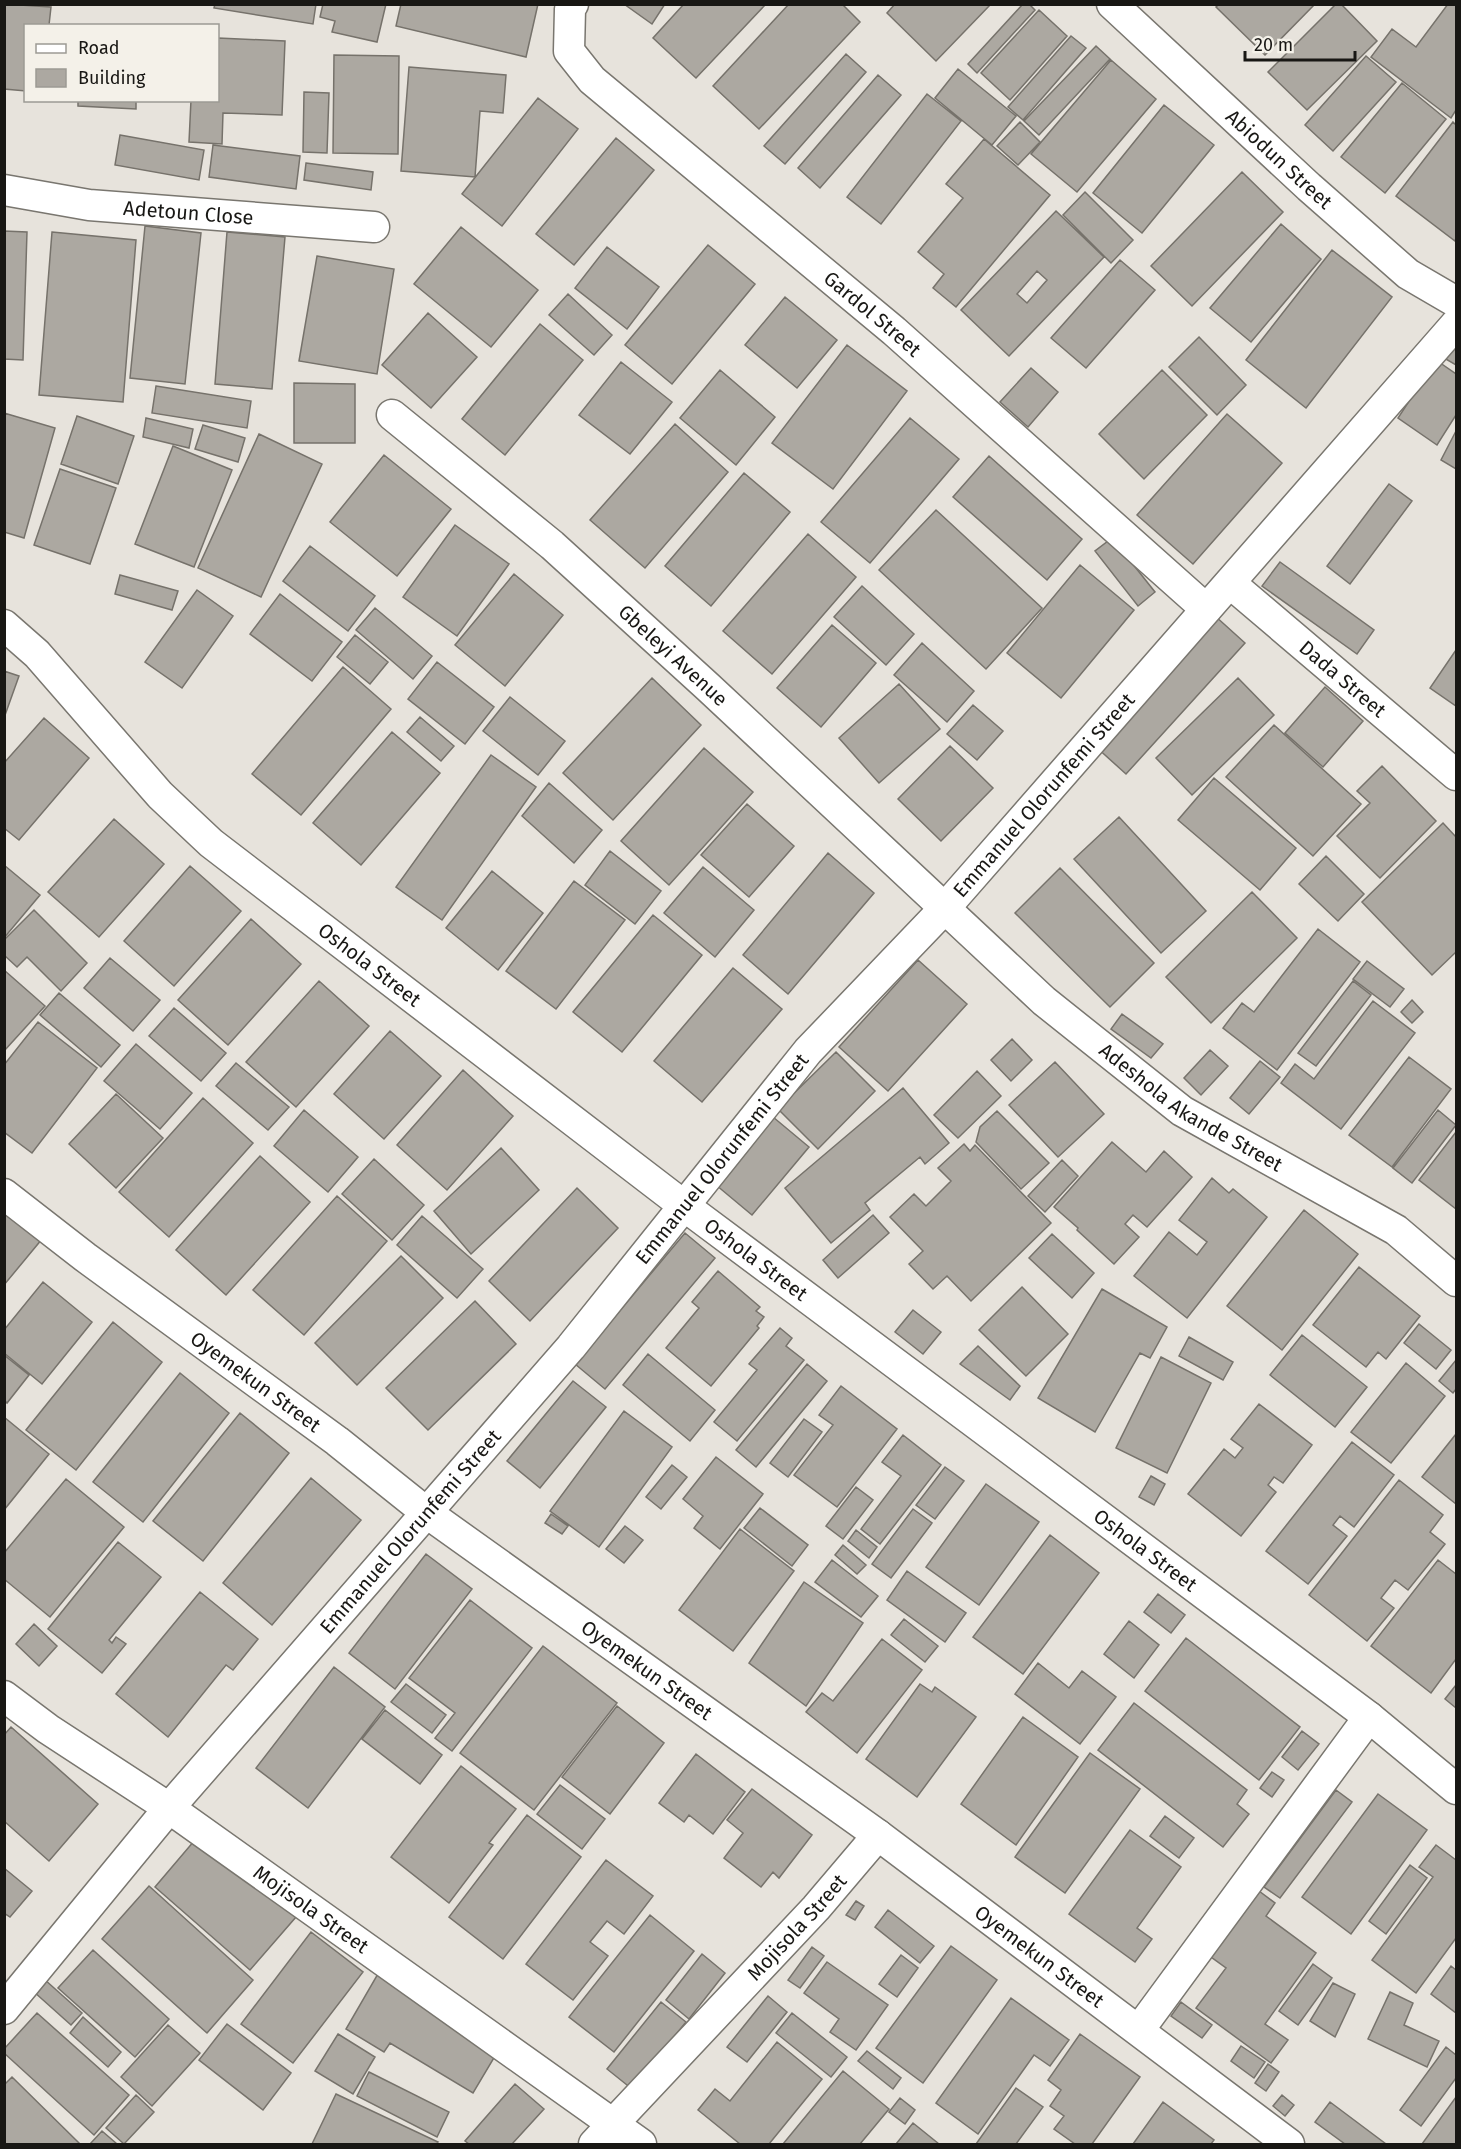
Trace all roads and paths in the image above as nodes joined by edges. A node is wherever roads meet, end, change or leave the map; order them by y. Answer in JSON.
{"nodes":[{"id":1,"x":1112,"y":4,"type":"edge"},
{"id":2,"x":572,"y":7,"type":"edge"},
{"id":3,"x":4,"y":190,"type":"edge"},
{"id":4,"x":374,"y":227,"type":"dead end"},
{"id":5,"x":1456,"y":302,"type":"edge"},
{"id":6,"x":1456,"y":324,"type":"edge"},
{"id":7,"x":392,"y":415,"type":"dead end"},
{"id":8,"x":1230,"y":583,"type":"junction"},
{"id":9,"x":1206,"y":609,"type":"junction"},
{"id":10,"x":4,"y":625,"type":"edge"},
{"id":11,"x":1456,"y":775,"type":"edge"},
{"id":12,"x":944,"y":909,"type":"junction"},
{"id":13,"x":4,"y":1194,"type":"edge"},
{"id":14,"x":683,"y":1205,"type":"junction"},
{"id":15,"x":1456,"y":1281,"type":"edge"},
{"id":16,"x":428,"y":1513,"type":"junction"},
{"id":17,"x":4,"y":1696,"type":"edge"},
{"id":18,"x":1369,"y":1717,"type":"junction"},
{"id":19,"x":1456,"y":1789,"type":"edge"},
{"id":20,"x":169,"y":1808,"type":"junction"},
{"id":21,"x":878,"y":1835,"type":"junction"},
{"id":22,"x":4,"y":2008,"type":"edge"},
{"id":23,"x":1139,"y":2031,"type":"junction"},
{"id":24,"x":605,"y":2135,"type":"edge"},
{"id":25,"x":641,"y":2145,"type":"edge"},
{"id":26,"x":1289,"y":2145,"type":"edge"}],
"edges":[{"from":1,"to":5,"type":"street","name":"Abiodun Street"},
{"from":2,"to":9,"type":"street","name":"Gardol Street"},
{"from":3,"to":4,"type":"street","name":"Adetoun Close"},
{"from":6,"to":8,"type":"street","name":"Emmanuel Olorunfemi Street"},
{"from":7,"to":12,"type":"street","name":"Gbeleyi Avenue"},
{"from":8,"to":9,"type":"street","name":"Emmanuel Olorunfemi Street"},
{"from":8,"to":11,"type":"street","name":"Dada Street"},
{"from":9,"to":12,"type":"street","name":"Emmanuel Olorunfemi Street"},
{"from":10,"to":14,"type":"street","name":"Oshola Street"},
{"from":12,"to":14,"type":"street","name":"Emmanuel Olorunfemi Street"},
{"from":12,"to":15,"type":"street","name":"Adeshola Akande Street"},
{"from":13,"to":16,"type":"street","name":"Oyemekun Street"},
{"from":14,"to":16,"type":"street","name":"Emmanuel Olorunfemi Street"},
{"from":14,"to":18,"type":"street","name":"Oshola Street"},
{"from":16,"to":20,"type":"street","name":"Emmanuel Olorunfemi Street"},
{"from":16,"to":21,"type":"street","name":"Oyemekun Street"},
{"from":17,"to":20,"type":"street","name":"Mojisola Street"},
{"from":18,"to":19,"type":"street","name":"Oshola Street"},
{"from":18,"to":23,"type":"street"},
{"from":20,"to":22,"type":"street","name":"Emmanuel Olorunfemi Street"},
{"from":20,"to":24,"type":"street","name":"Mojisola Street"},
{"from":21,"to":23,"type":"street","name":"Oyemekun Street"},
{"from":21,"to":24,"type":"street","name":"Mojisola Street"},
{"from":23,"to":26,"type":"street","name":"Oyemekun Street"},
{"from":24,"to":25,"type":"street","name":"Mojisola Street"}]}
